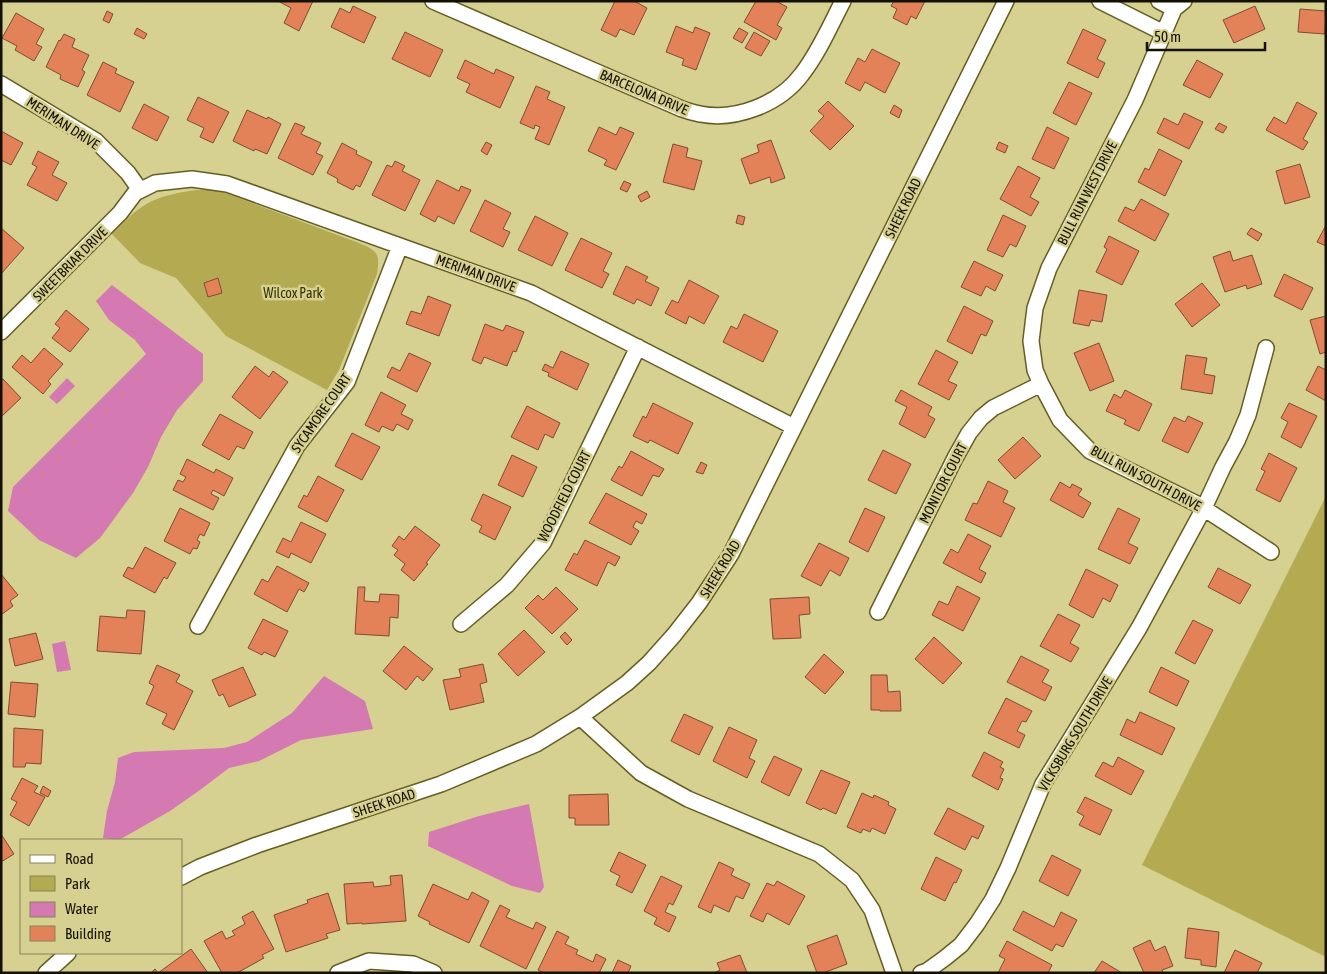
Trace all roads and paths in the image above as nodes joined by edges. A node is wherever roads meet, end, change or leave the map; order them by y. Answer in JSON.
{"nodes":[{"id":1,"x":433,"y":1,"type":"edge"},
{"id":2,"x":843,"y":1,"type":"edge"},
{"id":3,"x":1006,"y":1,"type":"edge"},
{"id":4,"x":1100,"y":1,"type":"edge"},
{"id":5,"x":1159,"y":1,"type":"edge"},
{"id":6,"x":1179,"y":5,"type":"edge"},
{"id":7,"x":1164,"y":33,"type":"junction"},
{"id":8,"x":1,"y":84,"type":"edge"},
{"id":9,"x":138,"y":192,"type":"junction"},
{"id":10,"x":400,"y":246,"type":"junction"},
{"id":11,"x":1,"y":332,"type":"edge"},
{"id":12,"x":638,"y":347,"type":"junction"},
{"id":13,"x":1266,"y":348,"type":"dead end"},
{"id":14,"x":1041,"y":384,"type":"junction"},
{"id":15,"x":794,"y":427,"type":"junction"},
{"id":16,"x":1204,"y":508,"type":"junction"},
{"id":17,"x":1271,"y":552,"type":"dead end"},
{"id":18,"x":878,"y":612,"type":"dead end"},
{"id":19,"x":461,"y":624,"type":"dead end"},
{"id":20,"x":198,"y":626,"type":"dead end"},
{"id":21,"x":580,"y":717,"type":"junction"},
{"id":22,"x":182,"y":876,"type":"edge"},
{"id":23,"x":67,"y":954,"type":"edge"},
{"id":24,"x":46,"y":973,"type":"edge"},
{"id":25,"x":338,"y":973,"type":"edge"},
{"id":26,"x":434,"y":973,"type":"edge"},
{"id":27,"x":894,"y":973,"type":"edge"},
{"id":28,"x":922,"y":973,"type":"edge"}],
"edges":[{"from":1,"to":2,"type":"street","name":"BARCELONA DRIVE"},
{"from":3,"to":15,"type":"street","name":"SHEEK ROAD"},
{"from":4,"to":7,"type":"street"},
{"from":5,"to":6,"type":"street"},
{"from":6,"to":7,"type":"street","name":"BULL RUN WEST DRIVE"},
{"from":7,"to":14,"type":"street","name":"BULL RUN WEST DRIVE"},
{"from":8,"to":9,"type":"street","name":"MERIMAN DRIVE"},
{"from":9,"to":10,"type":"street","name":"MERIMAN DRIVE"},
{"from":9,"to":11,"type":"street","name":"SWEETBRIAR DRIVE"},
{"from":10,"to":12,"type":"street","name":"MERIMAN DRIVE"},
{"from":10,"to":20,"type":"street","name":"SYCAMORE COURT"},
{"from":12,"to":15,"type":"street","name":"MERIMAN DRIVE"},
{"from":12,"to":19,"type":"street","name":"WOODFIELD COURT"},
{"from":13,"to":16,"type":"street","name":"VICKSBURG SOUTH DRIVE"},
{"from":14,"to":16,"type":"street","name":"BULL RUN SOUTH DRIVE"},
{"from":14,"to":18,"type":"street","name":"MONITOR COURT"},
{"from":15,"to":21,"type":"street","name":"SHEEK ROAD"},
{"from":16,"to":17,"type":"street","name":"BULL RUN SOUTH DRIVE"},
{"from":16,"to":28,"type":"street","name":"VICKSBURG SOUTH DRIVE"},
{"from":21,"to":22,"type":"street","name":"SHEEK ROAD"},
{"from":21,"to":27,"type":"street"},
{"from":23,"to":24,"type":"street"},
{"from":25,"to":26,"type":"street"}]}
